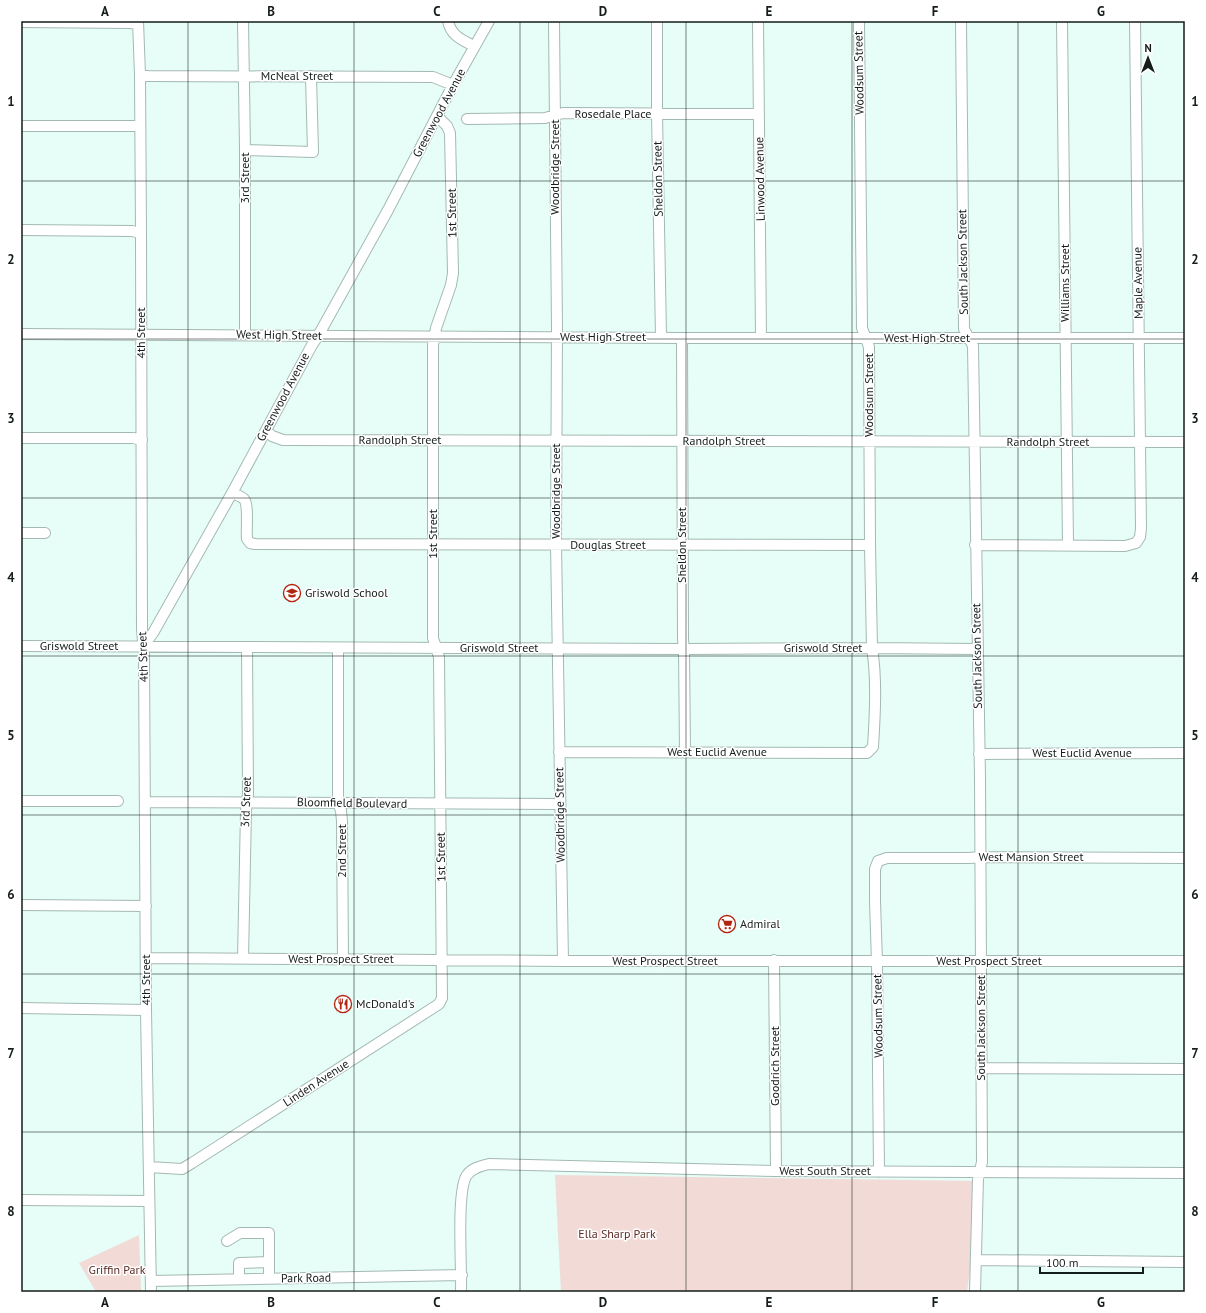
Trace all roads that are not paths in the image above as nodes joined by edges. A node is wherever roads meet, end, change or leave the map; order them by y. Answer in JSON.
{"nodes":[{"id":1,"x":243,"y":21,"type":"edge"},
{"id":2,"x":448,"y":21,"type":"edge"},
{"id":3,"x":489,"y":21,"type":"edge"},
{"id":4,"x":554,"y":21,"type":"edge"},
{"id":5,"x":657,"y":21,"type":"edge"},
{"id":6,"x":758,"y":21,"type":"edge"},
{"id":7,"x":858,"y":21,"type":"edge"},
{"id":8,"x":961,"y":21,"type":"edge"},
{"id":9,"x":1062,"y":21,"type":"edge"},
{"id":10,"x":1135,"y":21,"type":"edge"},
{"id":11,"x":21,"y":22,"type":"edge"},
{"id":12,"x":138,"y":23,"type":"edge"},
{"id":13,"x":474,"y":46,"type":"junction"},
{"id":14,"x":140,"y":75,"type":"junction"},
{"id":15,"x":244,"y":75,"type":"junction"},
{"id":16,"x":311,"y":76,"type":"junction"},
{"id":17,"x":453,"y":85,"type":"junction"},
{"id":18,"x":657,"y":114,"type":"junction"},
{"id":19,"x":759,"y":114,"type":"junction"},
{"id":20,"x":437,"y":116,"type":"junction"},
{"id":21,"x":555,"y":116,"type":"junction"},
{"id":22,"x":467,"y":118,"type":"dead end"},
{"id":23,"x":21,"y":126,"type":"edge"},
{"id":24,"x":140,"y":126,"type":"junction"},
{"id":25,"x":245,"y":150,"type":"junction"},
{"id":26,"x":21,"y":230,"type":"edge"},
{"id":27,"x":141,"y":232,"type":"junction"},
{"id":28,"x":21,"y":334,"type":"edge"},
{"id":29,"x":141,"y":334,"type":"junction"},
{"id":30,"x":245,"y":335,"type":"junction"},
{"id":31,"x":318,"y":336,"type":"junction"},
{"id":32,"x":435,"y":336,"type":"junction"},
{"id":33,"x":556,"y":337,"type":"junction"},
{"id":34,"x":661,"y":337,"type":"junction"},
{"id":35,"x":682,"y":338,"type":"junction"},
{"id":36,"x":761,"y":338,"type":"junction"},
{"id":37,"x":866,"y":338,"type":"junction"},
{"id":38,"x":968,"y":338,"type":"junction"},
{"id":39,"x":1065,"y":338,"type":"junction"},
{"id":40,"x":1139,"y":338,"type":"junction"},
{"id":41,"x":1185,"y":338,"type":"edge"},
{"id":42,"x":266,"y":430,"type":"junction"},
{"id":43,"x":21,"y":438,"type":"edge"},
{"id":44,"x":142,"y":440,"type":"junction"},
{"id":45,"x":433,"y":440,"type":"junction"},
{"id":46,"x":556,"y":441,"type":"junction"},
{"id":47,"x":682,"y":441,"type":"junction"},
{"id":48,"x":869,"y":441,"type":"junction"},
{"id":49,"x":974,"y":441,"type":"junction"},
{"id":50,"x":1066,"y":442,"type":"junction"},
{"id":51,"x":1141,"y":442,"type":"junction"},
{"id":52,"x":1185,"y":442,"type":"edge"},
{"id":53,"x":232,"y":493,"type":"junction"},
{"id":54,"x":45,"y":533,"type":"dead end"},
{"id":55,"x":21,"y":534,"type":"edge"},
{"id":56,"x":432,"y":544,"type":"junction"},
{"id":57,"x":556,"y":544,"type":"junction"},
{"id":58,"x":870,"y":544,"type":"junction"},
{"id":59,"x":682,"y":545,"type":"junction"},
{"id":60,"x":975,"y":545,"type":"junction"},
{"id":61,"x":1068,"y":545,"type":"junction"},
{"id":62,"x":21,"y":646,"type":"edge"},
{"id":63,"x":144,"y":646,"type":"junction"},
{"id":64,"x":247,"y":646,"type":"junction"},
{"id":65,"x":338,"y":648,"type":"junction"},
{"id":66,"x":436,"y":648,"type":"junction"},
{"id":67,"x":558,"y":648,"type":"junction"},
{"id":68,"x":872,"y":648,"type":"junction"},
{"id":69,"x":684,"y":649,"type":"junction"},
{"id":70,"x":977,"y":649,"type":"junction"},
{"id":71,"x":873,"y":747,"type":"joint"},
{"id":72,"x":559,"y":752,"type":"junction"},
{"id":73,"x":685,"y":752,"type":"junction"},
{"id":74,"x":1185,"y":753,"type":"edge"},
{"id":75,"x":979,"y":754,"type":"junction"},
{"id":76,"x":21,"y":801,"type":"edge"},
{"id":77,"x":118,"y":801,"type":"dead end"},
{"id":78,"x":145,"y":802,"type":"junction"},
{"id":79,"x":247,"y":802,"type":"junction"},
{"id":80,"x":338,"y":802,"type":"junction"},
{"id":81,"x":440,"y":803,"type":"junction"},
{"id":82,"x":559,"y":804,"type":"junction"},
{"id":83,"x":979,"y":856,"type":"junction"},
{"id":84,"x":1185,"y":858,"type":"edge"},
{"id":85,"x":878,"y":862,"type":"joint"},
{"id":86,"x":21,"y":905,"type":"edge"},
{"id":87,"x":146,"y":906,"type":"junction"},
{"id":88,"x":146,"y":958,"type":"junction"},
{"id":89,"x":243,"y":958,"type":"junction"},
{"id":90,"x":342,"y":959,"type":"junction"},
{"id":91,"x":442,"y":959,"type":"junction"},
{"id":92,"x":774,"y":960,"type":"junction"},
{"id":93,"x":563,"y":961,"type":"junction"},
{"id":94,"x":981,"y":961,"type":"junction"},
{"id":95,"x":1185,"y":961,"type":"edge"},
{"id":96,"x":877,"y":962,"type":"junction"},
{"id":97,"x":21,"y":1008,"type":"edge"},
{"id":98,"x":146,"y":1010,"type":"junction"},
{"id":99,"x":981,"y":1068,"type":"junction"},
{"id":100,"x":1185,"y":1069,"type":"edge"},
{"id":101,"x":149,"y":1167,"type":"junction"},
{"id":102,"x":776,"y":1171,"type":"junction"},
{"id":103,"x":879,"y":1172,"type":"junction"},
{"id":104,"x":980,"y":1172,"type":"junction"},
{"id":105,"x":1185,"y":1173,"type":"edge"},
{"id":106,"x":21,"y":1200,"type":"edge"},
{"id":107,"x":148,"y":1201,"type":"junction"},
{"id":108,"x":227,"y":1241,"type":"dead end"},
{"id":109,"x":977,"y":1260,"type":"junction"},
{"id":110,"x":269,"y":1262,"type":"junction"},
{"id":111,"x":1185,"y":1262,"type":"edge"},
{"id":112,"x":462,"y":1275,"type":"junction"},
{"id":113,"x":239,"y":1279,"type":"junction"},
{"id":114,"x":270,"y":1279,"type":"junction"},
{"id":115,"x":151,"y":1281,"type":"junction"},
{"id":116,"x":151,"y":1292,"type":"edge"},
{"id":117,"x":461,"y":1292,"type":"edge"},
{"id":118,"x":975,"y":1292,"type":"edge"}],
"edges":[{"from":1,"to":15,"type":"street","name":"3rd Street"},
{"from":2,"to":13,"type":"street"},
{"from":3,"to":13,"type":"street","name":"Greenwood Avenue"},
{"from":4,"to":21,"type":"street","name":"Woodbridge Street"},
{"from":5,"to":18,"type":"street","name":"Sheldon Street"},
{"from":6,"to":19,"type":"street","name":"Linwood Avenue"},
{"from":7,"to":37,"type":"street","name":"Woodsum Street"},
{"from":8,"to":38,"type":"street","name":"South Jackson Street"},
{"from":9,"to":39,"type":"street","name":"Williams Street"},
{"from":10,"to":40,"type":"street","name":"Maple Avenue"},
{"from":11,"to":12,"type":"street"},
{"from":12,"to":14,"type":"street","name":"4th Street"},
{"from":13,"to":17,"type":"street","name":"Greenwood Avenue"},
{"from":14,"to":15,"type":"street","name":"McNeal Street"},
{"from":14,"to":24,"type":"street","name":"4th Street"},
{"from":15,"to":16,"type":"street","name":"McNeal Street"},
{"from":15,"to":25,"type":"street","name":"3rd Street"},
{"from":16,"to":17,"type":"street","name":"McNeal Street"},
{"from":16,"to":25,"type":"street"},
{"from":17,"to":20,"type":"street","name":"Greenwood Avenue"},
{"from":18,"to":19,"type":"street","name":"Rosedale Place"},
{"from":18,"to":21,"type":"street","name":"Rosedale Place"},
{"from":18,"to":34,"type":"street","name":"Sheldon Street"},
{"from":19,"to":36,"type":"street","name":"Linwood Avenue"},
{"from":20,"to":31,"type":"street","name":"Greenwood Avenue"},
{"from":20,"to":32,"type":"street","name":"1st Street"},
{"from":21,"to":22,"type":"street","name":"Rosedale Place"},
{"from":21,"to":33,"type":"street","name":"Woodbridge Street"},
{"from":23,"to":24,"type":"street"},
{"from":24,"to":27,"type":"street","name":"4th Street"},
{"from":25,"to":30,"type":"street","name":"3rd Street"},
{"from":26,"to":27,"type":"street"},
{"from":27,"to":29,"type":"street","name":"4th Street"},
{"from":28,"to":29,"type":"street","name":"West High Street"},
{"from":29,"to":30,"type":"street","name":"West High Street"},
{"from":29,"to":44,"type":"street","name":"4th Street"},
{"from":30,"to":31,"type":"street","name":"West High Street"},
{"from":31,"to":32,"type":"street","name":"West High Street"},
{"from":31,"to":42,"type":"street","name":"Greenwood Avenue"},
{"from":32,"to":33,"type":"street","name":"West High Street"},
{"from":32,"to":45,"type":"street","name":"1st Street"},
{"from":33,"to":34,"type":"street","name":"West High Street"},
{"from":33,"to":46,"type":"street","name":"Woodbridge Street"},
{"from":34,"to":35,"type":"street","name":"West High Street"},
{"from":35,"to":36,"type":"street","name":"West High Street"},
{"from":35,"to":47,"type":"street","name":"Sheldon Street"},
{"from":36,"to":37,"type":"street","name":"West High Street"},
{"from":37,"to":38,"type":"street","name":"West High Street"},
{"from":37,"to":48,"type":"street","name":"Woodsum Street"},
{"from":38,"to":39,"type":"street","name":"West High Street"},
{"from":38,"to":49,"type":"street","name":"South Jackson Street"},
{"from":39,"to":40,"type":"street","name":"West High Street"},
{"from":39,"to":50,"type":"street","name":"Williams Street"},
{"from":40,"to":41,"type":"street","name":"West High Street"},
{"from":40,"to":51,"type":"street","name":"Maple Avenue"},
{"from":42,"to":45,"type":"street","name":"Randolph Street"},
{"from":42,"to":53,"type":"street","name":"Greenwood Avenue"},
{"from":43,"to":44,"type":"street"},
{"from":44,"to":63,"type":"street","name":"4th Street"},
{"from":45,"to":46,"type":"street","name":"Randolph Street"},
{"from":45,"to":56,"type":"street","name":"1st Street"},
{"from":46,"to":47,"type":"street","name":"Randolph Street"},
{"from":46,"to":57,"type":"street","name":"Woodbridge Street"},
{"from":47,"to":48,"type":"street","name":"Randolph Street"},
{"from":47,"to":59,"type":"street","name":"Sheldon Street"},
{"from":48,"to":49,"type":"street","name":"Randolph Street"},
{"from":48,"to":58,"type":"street","name":"Woodsum Street"},
{"from":49,"to":50,"type":"street","name":"Randolph Street"},
{"from":49,"to":60,"type":"street","name":"South Jackson Street"},
{"from":50,"to":51,"type":"street","name":"Randolph Street"},
{"from":50,"to":61,"type":"street","name":"Williams Street"},
{"from":51,"to":52,"type":"street","name":"Randolph Street"},
{"from":51,"to":61,"type":"street","name":"Maple Avenue"},
{"from":53,"to":56,"type":"street","name":"Douglas Street"},
{"from":53,"to":63,"type":"street","name":"Greenwood Avenue"},
{"from":54,"to":55,"type":"street"},
{"from":56,"to":57,"type":"street","name":"Douglas Street"},
{"from":56,"to":66,"type":"street","name":"1st Street"},
{"from":57,"to":59,"type":"street","name":"Douglas Street"},
{"from":57,"to":67,"type":"street","name":"Woodbridge Street"},
{"from":58,"to":59,"type":"street","name":"Douglas Street"},
{"from":58,"to":68,"type":"street","name":"Woodsum Street"},
{"from":59,"to":69,"type":"street","name":"Sheldon Street"},
{"from":60,"to":61,"type":"street"},
{"from":60,"to":70,"type":"street","name":"South Jackson Street"},
{"from":62,"to":63,"type":"street","name":"Griswold Street"},
{"from":63,"to":64,"type":"street","name":"Griswold Street"},
{"from":63,"to":78,"type":"street","name":"4th Street"},
{"from":64,"to":65,"type":"street","name":"Griswold Street"},
{"from":64,"to":79,"type":"street","name":"3rd Street"},
{"from":65,"to":66,"type":"street","name":"Griswold Street"},
{"from":65,"to":80,"type":"street","name":"2nd Street"},
{"from":66,"to":67,"type":"street","name":"Griswold Street"},
{"from":66,"to":81,"type":"street","name":"1st Street"},
{"from":67,"to":69,"type":"street","name":"Griswold Street"},
{"from":67,"to":72,"type":"street","name":"Woodbridge Street"},
{"from":68,"to":69,"type":"street","name":"Griswold Street"},
{"from":68,"to":70,"type":"street","name":"Griswold Street"},
{"from":68,"to":71,"type":"street","name":"Woodsum Street"},
{"from":69,"to":73,"type":"street","name":"Sheldon Street"},
{"from":70,"to":75,"type":"street","name":"South Jackson Street"},
{"from":71,"to":73,"type":"street","name":"West Euclid Avenue"},
{"from":72,"to":73,"type":"street","name":"West Euclid Avenue"},
{"from":72,"to":82,"type":"street","name":"Woodbridge Street"},
{"from":74,"to":75,"type":"street","name":"West Euclid Avenue"},
{"from":75,"to":83,"type":"street","name":"South Jackson Street"},
{"from":76,"to":77,"type":"street"},
{"from":78,"to":79,"type":"street","name":"Bloomfield Boulevard"},
{"from":78,"to":87,"type":"street","name":"4th Street"},
{"from":79,"to":80,"type":"street","name":"Bloomfield Boulevard"},
{"from":79,"to":89,"type":"street","name":"3rd Street"},
{"from":80,"to":81,"type":"street","name":"Bloomfield Boulevard"},
{"from":80,"to":90,"type":"street","name":"2nd Street"},
{"from":81,"to":82,"type":"street","name":"Bloomfield Boulevard"},
{"from":81,"to":91,"type":"street","name":"1st Street"},
{"from":82,"to":93,"type":"street","name":"Woodbridge Street"},
{"from":83,"to":84,"type":"street","name":"West Mansion Street"},
{"from":83,"to":85,"type":"street","name":"West Mansion Street"},
{"from":83,"to":94,"type":"street","name":"South Jackson Street"},
{"from":85,"to":96,"type":"street","name":"Woodsum Street"},
{"from":86,"to":87,"type":"street"},
{"from":87,"to":88,"type":"street","name":"4th Street"},
{"from":88,"to":89,"type":"street","name":"West Prospect Street"},
{"from":88,"to":98,"type":"street","name":"4th Street"},
{"from":89,"to":90,"type":"street","name":"West Prospect Street"},
{"from":90,"to":91,"type":"street","name":"West Prospect Street"},
{"from":91,"to":93,"type":"street","name":"West Prospect Street"},
{"from":91,"to":101,"type":"street","name":"Linden Avenue"},
{"from":92,"to":93,"type":"street","name":"West Prospect Street"},
{"from":92,"to":96,"type":"street","name":"West Prospect Street"},
{"from":92,"to":102,"type":"street","name":"Goodrich Street"},
{"from":94,"to":95,"type":"street","name":"West Prospect Street"},
{"from":94,"to":96,"type":"street","name":"West Prospect Street"},
{"from":94,"to":99,"type":"street","name":"South Jackson Street"},
{"from":96,"to":103,"type":"street","name":"Woodsum Street"},
{"from":97,"to":98,"type":"street"},
{"from":98,"to":101,"type":"street","name":"4th Street"},
{"from":99,"to":100,"type":"street"},
{"from":99,"to":104,"type":"street","name":"South Jackson Street"},
{"from":101,"to":107,"type":"street","name":"4th Street"},
{"from":102,"to":103,"type":"street","name":"West South Street"},
{"from":102,"to":112,"type":"street","name":"West South Street"},
{"from":103,"to":104,"type":"street","name":"West South Street"},
{"from":104,"to":105,"type":"street","name":"West South Street"},
{"from":104,"to":109,"type":"street","name":"South Jackson Street"},
{"from":106,"to":107,"type":"street"},
{"from":107,"to":115,"type":"street","name":"4th Street"},
{"from":108,"to":110,"type":"street"},
{"from":109,"to":111,"type":"street"},
{"from":109,"to":118,"type":"street","name":"South Jackson Street"},
{"from":110,"to":113,"type":"street"},
{"from":110,"to":114,"type":"street"},
{"from":112,"to":114,"type":"street","name":"Park Road"},
{"from":112,"to":117,"type":"street"},
{"from":113,"to":114,"type":"street","name":"Park Road"},
{"from":113,"to":115,"type":"street","name":"Park Road"},
{"from":115,"to":116,"type":"street","name":"4th Street"}]}
